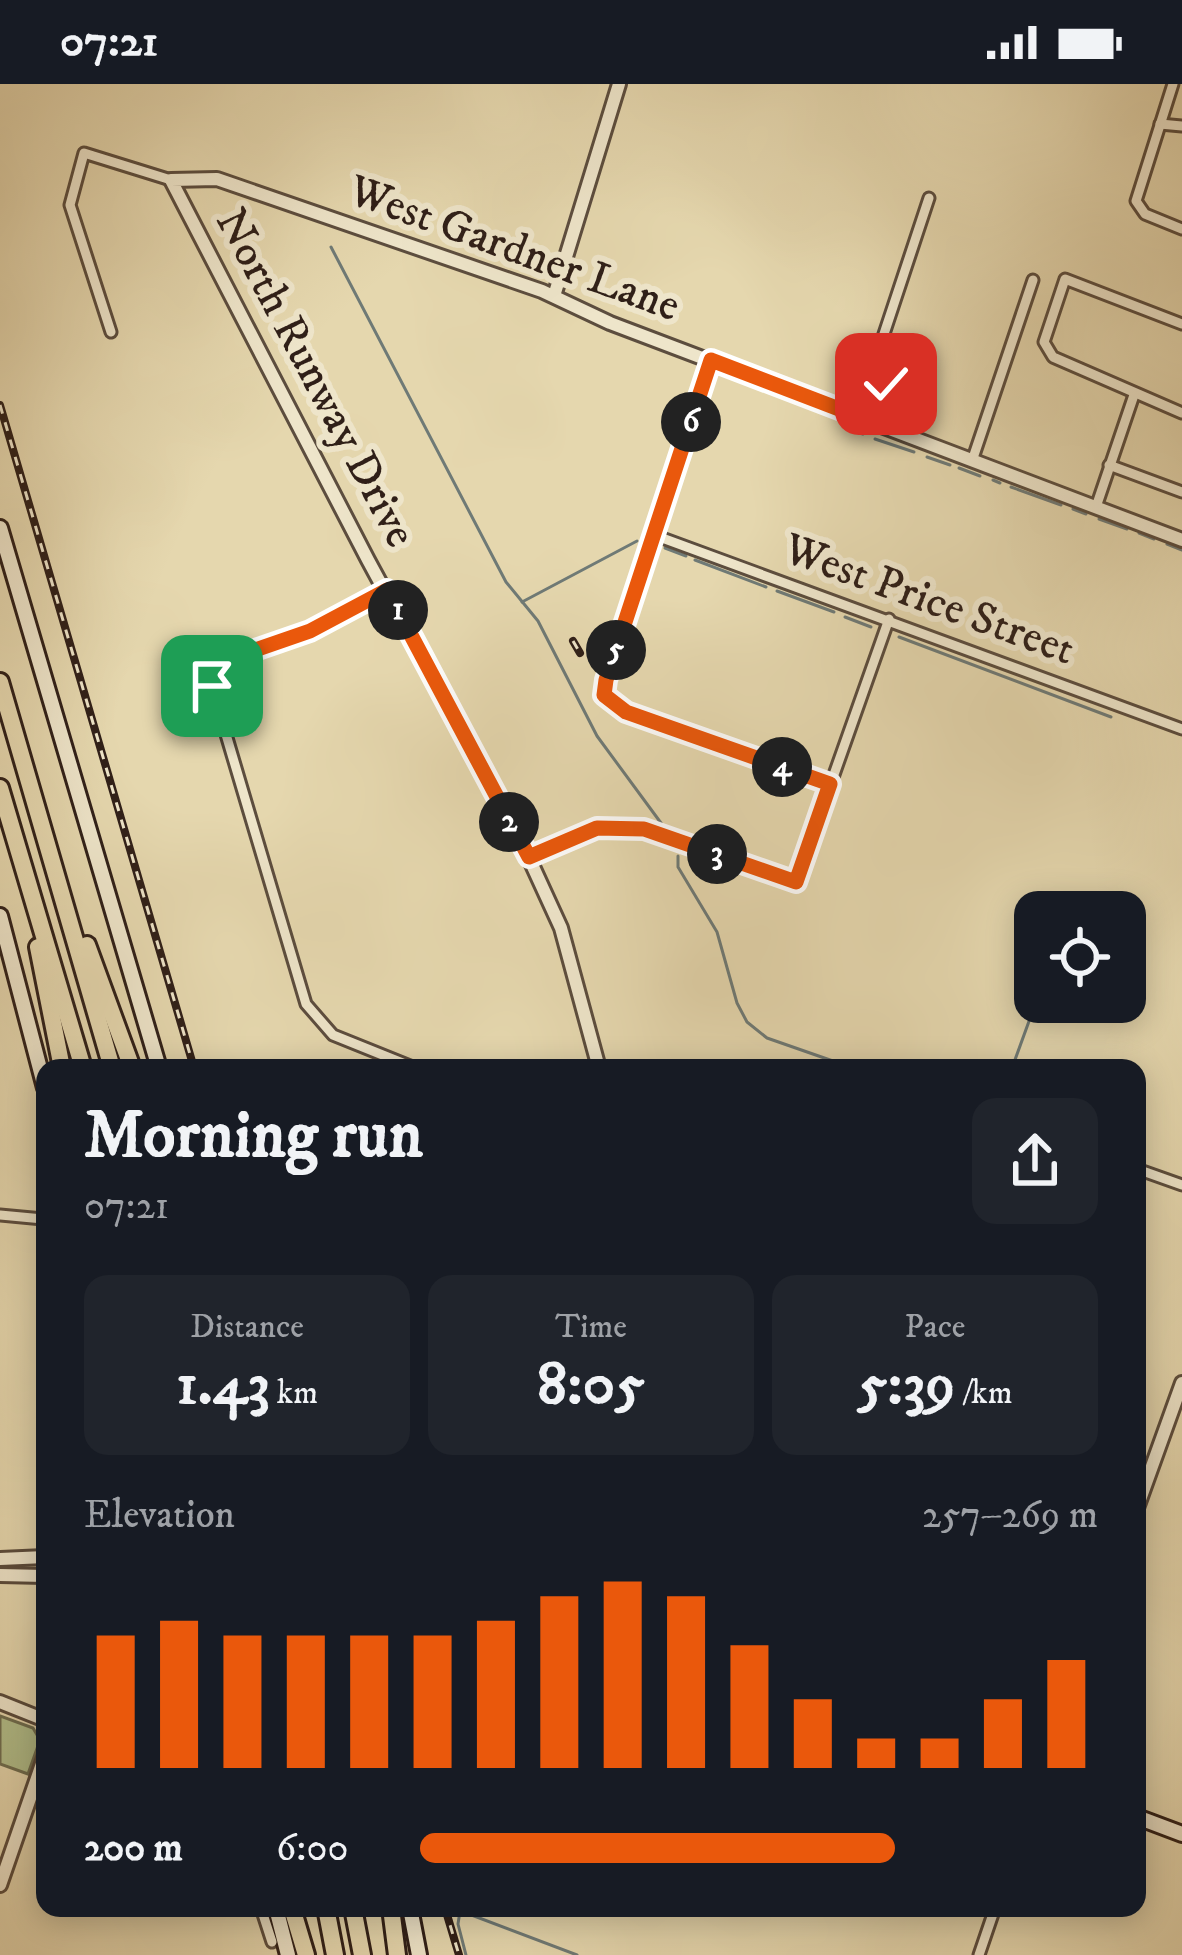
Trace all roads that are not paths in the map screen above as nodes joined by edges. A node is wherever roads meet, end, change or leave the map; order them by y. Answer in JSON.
{"nodes":[{"id":1,"x":619,"y":84,"type":"edge"},
{"id":2,"x":1173,"y":84,"type":"edge"},
{"id":3,"x":1160,"y":124,"type":"junction"},
{"id":4,"x":1182,"y":126,"type":"edge"},
{"id":5,"x":171,"y":180,"type":"junction"},
{"id":6,"x":929,"y":198,"type":"dead end"},
{"id":7,"x":1182,"y":229,"type":"edge"},
{"id":8,"x":562,"y":269,"type":"junction"},
{"id":9,"x":1033,"y":280,"type":"dead end"},
{"id":10,"x":528,"y":286,"type":"junction"},
{"id":11,"x":554,"y":296,"type":"junction"},
{"id":12,"x":1182,"y":324,"type":"edge"},
{"id":13,"x":111,"y":332,"type":"dead end"},
{"id":14,"x":711,"y":360,"type":"junction"},
{"id":15,"x":1134,"y":395,"type":"junction"},
{"id":16,"x":1182,"y":413,"type":"edge"},
{"id":17,"x":873,"y":422,"type":"junction"},
{"id":18,"x":972,"y":461,"type":"junction"},
{"id":19,"x":1109,"y":465,"type":"junction"},
{"id":20,"x":1182,"y":492,"type":"edge"},
{"id":21,"x":1096,"y":507,"type":"junction"},
{"id":22,"x":0,"y":528,"type":"edge"},
{"id":23,"x":654,"y":535,"type":"junction"},
{"id":24,"x":1182,"y":540,"type":"edge"},
{"id":25,"x":387,"y":590,"type":"junction"},
{"id":26,"x":889,"y":620,"type":"junction"},
{"id":27,"x":0,"y":682,"type":"edge"},
{"id":28,"x":1182,"y":729,"type":"edge"},
{"id":29,"x":830,"y":784,"type":"junction"},
{"id":30,"x":0,"y":788,"type":"edge"},
{"id":31,"x":45,"y":835,"type":"junction"},
{"id":32,"x":19,"y":852,"type":"junction"},
{"id":33,"x":529,"y":857,"type":"junction"},
{"id":34,"x":0,"y":916,"type":"edge"},
{"id":35,"x":37,"y":1059,"type":"edge"},
{"id":36,"x":60,"y":1059,"type":"edge"},
{"id":37,"x":80,"y":1059,"type":"edge"},
{"id":38,"x":109,"y":1059,"type":"edge"},
{"id":39,"x":129,"y":1059,"type":"edge"},
{"id":40,"x":156,"y":1059,"type":"edge"},
{"id":41,"x":393,"y":1059,"type":"edge"},
{"id":42,"x":597,"y":1059,"type":"edge"},
{"id":43,"x":1146,"y":1172,"type":"edge"},
{"id":44,"x":1182,"y":1185,"type":"edge"},
{"id":45,"x":0,"y":1215,"type":"edge"},
{"id":46,"x":36,"y":1218,"type":"edge"},
{"id":47,"x":1182,"y":1383,"type":"edge"},
{"id":48,"x":1146,"y":1483,"type":"edge"},
{"id":49,"x":36,"y":1557,"type":"edge"},
{"id":50,"x":0,"y":1559,"type":"edge"},
{"id":51,"x":0,"y":1575,"type":"edge"},
{"id":52,"x":36,"y":1576,"type":"edge"},
{"id":53,"x":0,"y":1702,"type":"edge"},
{"id":54,"x":36,"y":1716,"type":"edge"},
{"id":55,"x":36,"y":1781,"type":"edge"},
{"id":56,"x":1146,"y":1820,"type":"edge"},
{"id":57,"x":1182,"y":1834,"type":"edge"},
{"id":58,"x":0,"y":1885,"type":"edge"},
{"id":59,"x":264,"y":1917,"type":"edge"},
{"id":60,"x":278,"y":1917,"type":"edge"},
{"id":61,"x":294,"y":1917,"type":"edge"},
{"id":62,"x":328,"y":1917,"type":"edge"},
{"id":63,"x":355,"y":1917,"type":"edge"},
{"id":64,"x":392,"y":1917,"type":"edge"},
{"id":65,"x":412,"y":1917,"type":"edge"},
{"id":66,"x":992,"y":1917,"type":"edge"},
{"id":67,"x":272,"y":1942,"type":"dead end"},
{"id":68,"x":288,"y":1955,"type":"edge"},
{"id":69,"x":305,"y":1955,"type":"edge"},
{"id":70,"x":335,"y":1955,"type":"edge"},
{"id":71,"x":362,"y":1955,"type":"edge"},
{"id":72,"x":397,"y":1955,"type":"edge"},
{"id":73,"x":418,"y":1955,"type":"edge"},
{"id":74,"x":979,"y":1955,"type":"edge"}],
"edges":[{"from":1,"to":8,"type":"street"},
{"from":2,"to":3,"type":"street"},
{"from":3,"to":4,"type":"street"},
{"from":3,"to":7,"type":"street"},
{"from":5,"to":10,"type":"street","name":"West Gardner Lane"},
{"from":5,"to":13,"type":"street","name":"West Gardner Lane"},
{"from":5,"to":25,"type":"street","name":"North Runway Drive"},
{"from":6,"to":17,"type":"street"},
{"from":8,"to":10,"type":"street"},
{"from":8,"to":11,"type":"street"},
{"from":9,"to":18,"type":"street"},
{"from":10,"to":11,"type":"street","name":"West Gardner Lane"},
{"from":11,"to":14,"type":"street","name":"West Gardner Lane"},
{"from":12,"to":15,"type":"street"},
{"from":14,"to":17,"type":"street","name":"West Gardner Lane"},
{"from":14,"to":23,"type":"street"},
{"from":15,"to":16,"type":"street"},
{"from":15,"to":19,"type":"street"},
{"from":17,"to":18,"type":"street","name":"West Gardner Lane"},
{"from":18,"to":21,"type":"street","name":"West Gardner Lane"},
{"from":19,"to":20,"type":"street"},
{"from":19,"to":21,"type":"street"},
{"from":21,"to":24,"type":"street","name":"West Gardner Lane"},
{"from":22,"to":40,"type":"main road"},
{"from":23,"to":26,"type":"street","name":"West Price Street"},
{"from":23,"to":29,"type":"street"},
{"from":25,"to":33,"type":"street","name":"North Runway Drive"},
{"from":25,"to":41,"type":"street"},
{"from":26,"to":28,"type":"street","name":"West Price Street"},
{"from":26,"to":29,"type":"street"},
{"from":27,"to":31,"type":"highway"},
{"from":29,"to":33,"type":"street"},
{"from":30,"to":32,"type":"highway"},
{"from":31,"to":38,"type":"highway"},
{"from":31,"to":39,"type":"highway"},
{"from":32,"to":36,"type":"highway"},
{"from":32,"to":37,"type":"highway"},
{"from":33,"to":42,"type":"street","name":"North Runway Drive"},
{"from":34,"to":35,"type":"main road"},
{"from":43,"to":44,"type":"street"},
{"from":45,"to":46,"type":"street"},
{"from":47,"to":48,"type":"street"},
{"from":49,"to":50,"type":"street"},
{"from":51,"to":52,"type":"street"},
{"from":53,"to":54,"type":"street"},
{"from":55,"to":58,"type":"street"},
{"from":56,"to":57,"type":"main road"},
{"from":59,"to":67,"type":"street"},
{"from":60,"to":68,"type":"main road"},
{"from":61,"to":69,"type":"highway"},
{"from":62,"to":70,"type":"highway"},
{"from":63,"to":71,"type":"highway"},
{"from":64,"to":72,"type":"highway"},
{"from":65,"to":73,"type":"main road"},
{"from":66,"to":74,"type":"street"}]}
